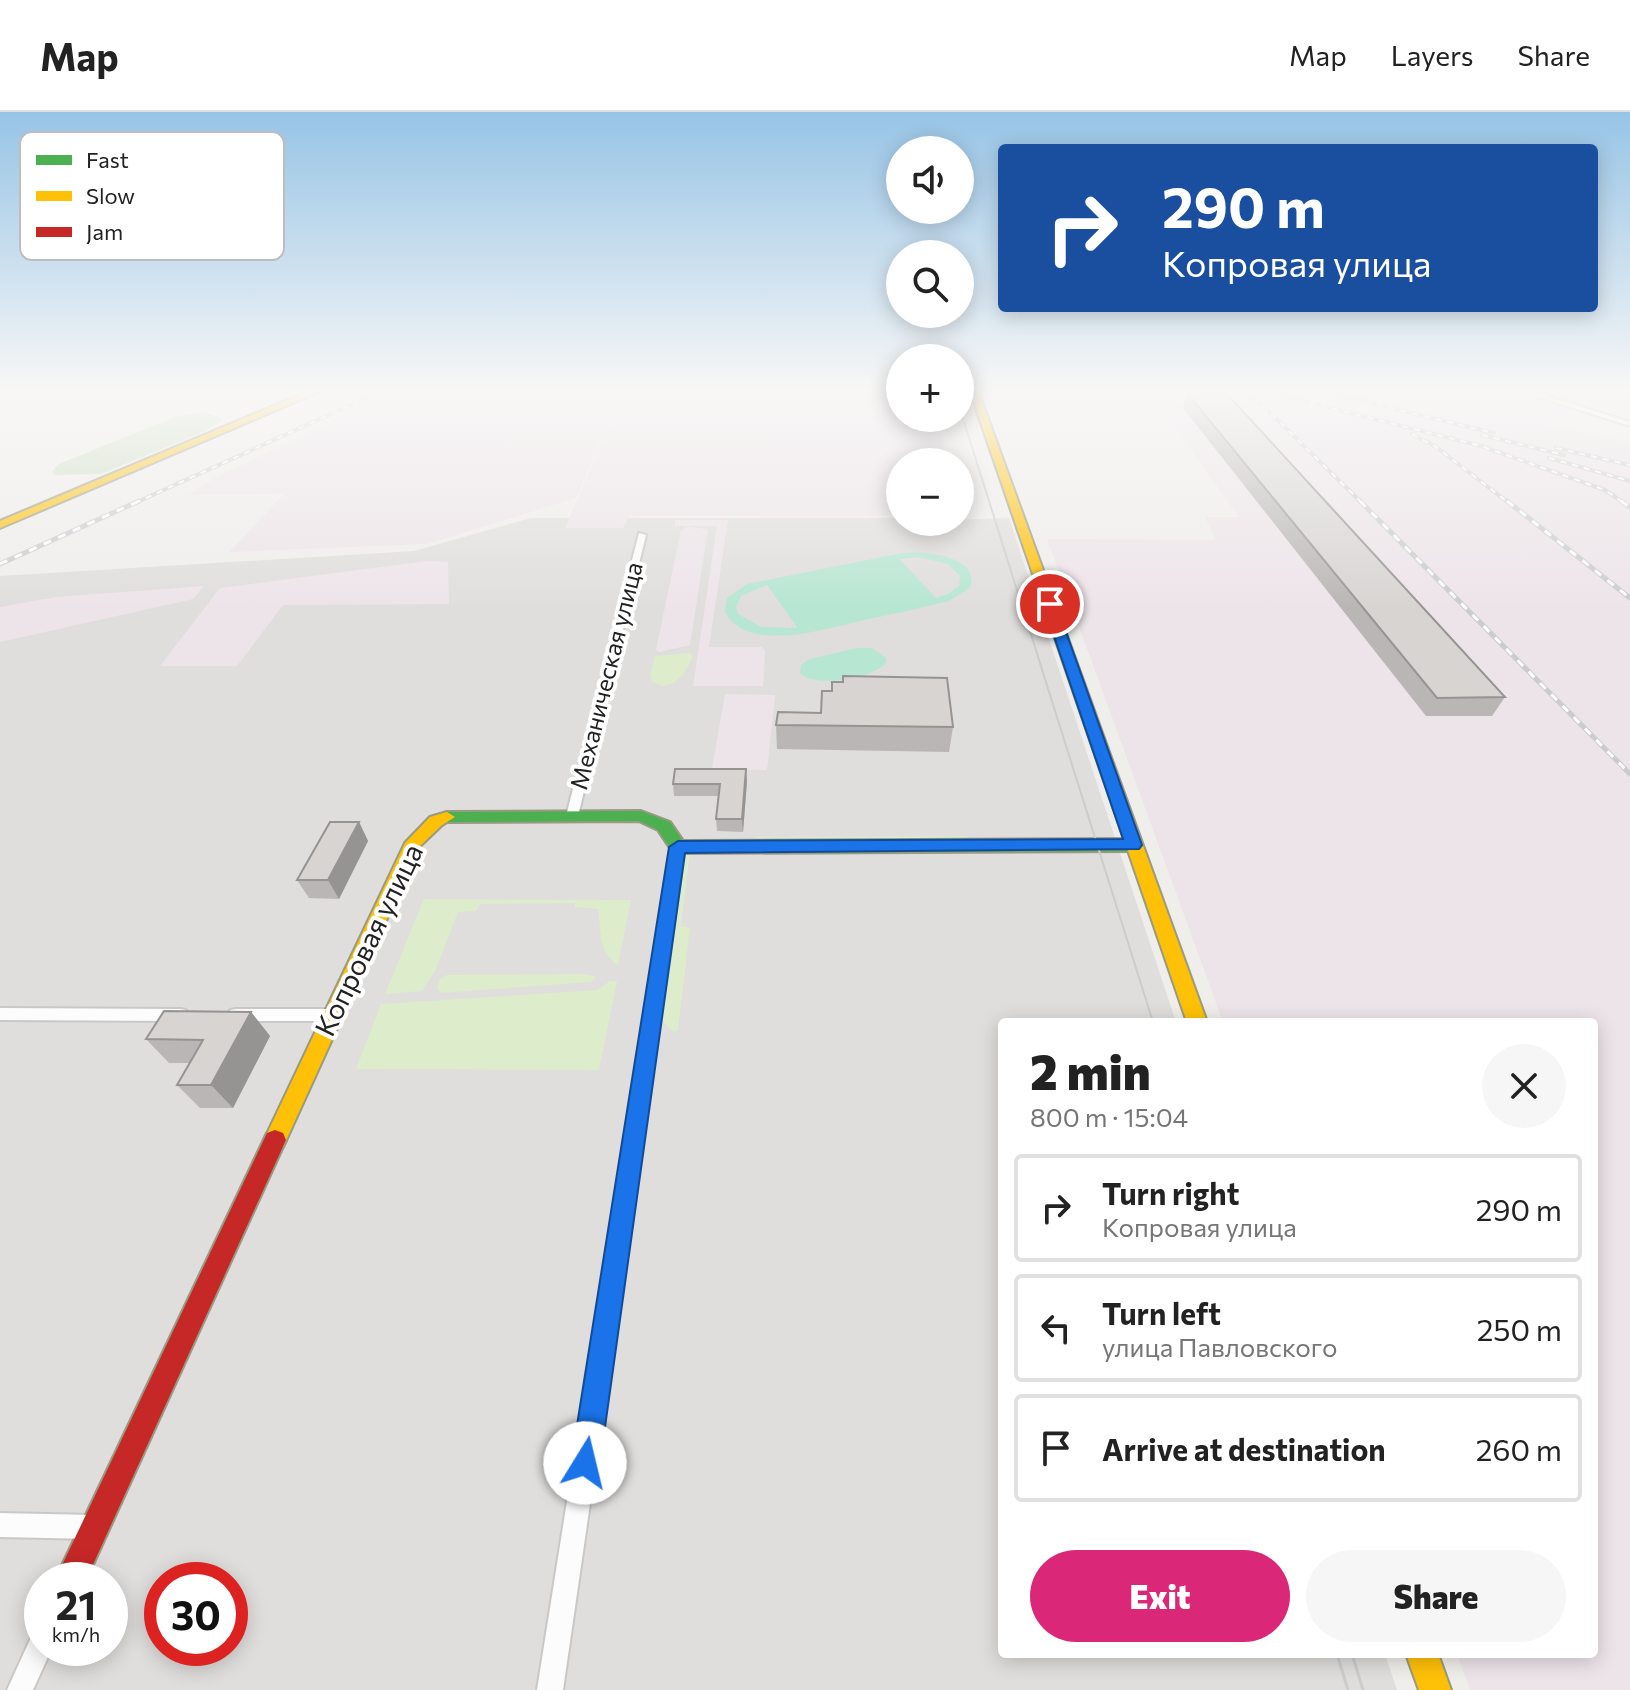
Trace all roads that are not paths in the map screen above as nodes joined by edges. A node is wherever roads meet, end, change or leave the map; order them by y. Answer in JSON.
{"nodes":[{"id":1,"x":138,"y":462,"type":"edge"},
{"id":2,"x":148,"y":462,"type":"edge"},
{"id":3,"x":999,"y":462,"type":"edge"},
{"id":4,"x":0,"y":518,"type":"edge"},
{"id":5,"x":0,"y":525,"type":"edge"},
{"id":6,"x":642,"y":535,"type":"dead end"},
{"id":7,"x":572,"y":816,"type":"junction"},
{"id":8,"x":1133,"y":845,"type":"junction"},
{"id":9,"x":678,"y":847,"type":"junction"},
{"id":10,"x":0,"y":1014,"type":"edge"},
{"id":11,"x":193,"y":1015,"type":"edge"},
{"id":12,"x":224,"y":1015,"type":"edge"},
{"id":13,"x":331,"y":1015,"type":"junction"},
{"id":14,"x":1196,"y":1018,"type":"edge"},
{"id":15,"x":0,"y":1525,"type":"edge"},
{"id":16,"x":94,"y":1527,"type":"junction"},
{"id":17,"x":78,"y":1562,"type":"edge"},
{"id":18,"x":1423,"y":1658,"type":"edge"},
{"id":19,"x":31,"y":1666,"type":"edge"},
{"id":20,"x":20,"y":1690,"type":"edge"},
{"id":21,"x":550,"y":1690,"type":"edge"},
{"id":22,"x":1435,"y":1690,"type":"edge"}],
"edges":[{"from":1,"to":4,"type":"street"},
{"from":2,"to":5,"type":"street"},
{"from":3,"to":8,"type":"street"},
{"from":6,"to":7,"type":"street","name":"Механическая улица"},
{"from":7,"to":9,"type":"street","name":"Копровая улица"},
{"from":7,"to":13,"type":"street","name":"Копровая улица"},
{"from":8,"to":9,"type":"street"},
{"from":8,"to":14,"type":"street"},
{"from":9,"to":21,"type":"street"},
{"from":10,"to":11,"type":"street"},
{"from":12,"to":13,"type":"street"},
{"from":13,"to":16,"type":"street","name":"Копровая улица"},
{"from":15,"to":16,"type":"street"},
{"from":16,"to":17,"type":"street","name":"Копровая улица"},
{"from":18,"to":22,"type":"street"},
{"from":19,"to":20,"type":"street"}]}
